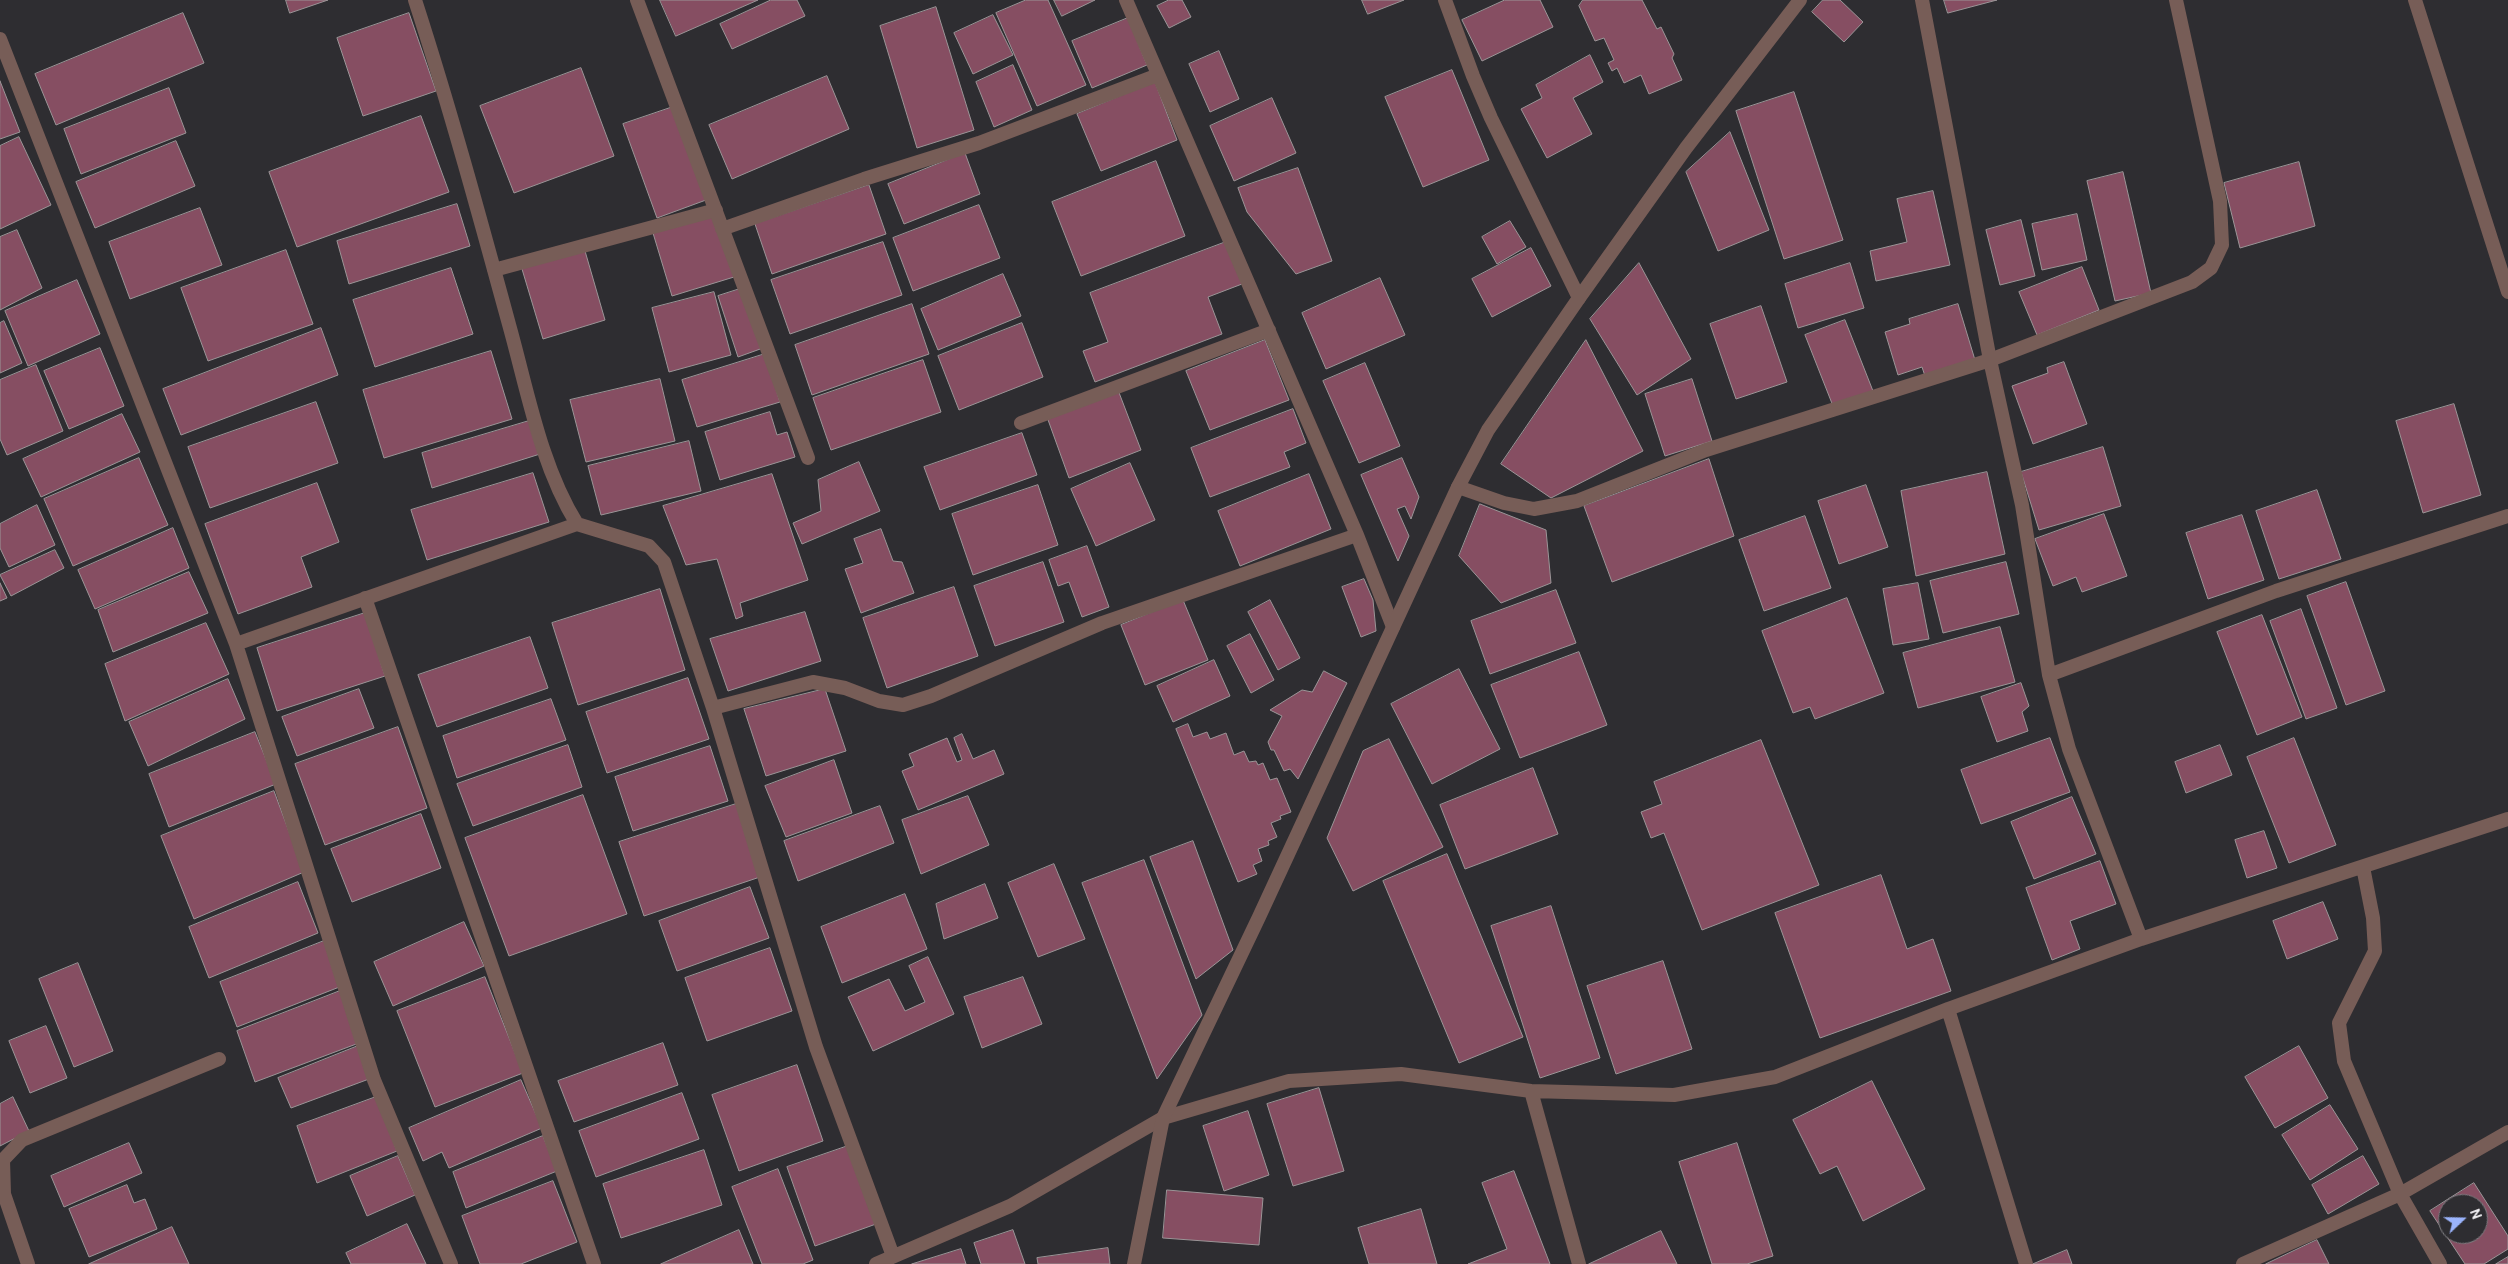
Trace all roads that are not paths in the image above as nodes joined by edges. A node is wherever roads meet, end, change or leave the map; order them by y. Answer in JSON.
{"nodes":[{"id":1,"x":415,"y":0,"type":"edge"},
{"id":2,"x":637,"y":0,"type":"edge"},
{"id":3,"x":1126,"y":0,"type":"edge"},
{"id":4,"x":1445,"y":0,"type":"edge"},
{"id":5,"x":1800,"y":0,"type":"edge"},
{"id":6,"x":1922,"y":0,"type":"edge"},
{"id":7,"x":2176,"y":0,"type":"edge"},
{"id":8,"x":2415,"y":0,"type":"edge"},
{"id":9,"x":0,"y":39,"type":"edge"},
{"id":10,"x":1158,"y":75,"type":"junction"},
{"id":11,"x":716,"y":210,"type":"junction"},
{"id":12,"x":722,"y":229,"type":"junction"},
{"id":13,"x":494,"y":270,"type":"junction"},
{"id":14,"x":2508,"y":292,"type":"edge"},
{"id":15,"x":1579,"y":298,"type":"junction"},
{"id":16,"x":1269,"y":330,"type":"junction"},
{"id":17,"x":1990,"y":360,"type":"junction"},
{"id":18,"x":1021,"y":423,"type":"dead end"},
{"id":19,"x":808,"y":458,"type":"dead end"},
{"id":20,"x":1458,"y":487,"type":"junction"},
{"id":21,"x":2508,"y":516,"type":"edge"},
{"id":22,"x":578,"y":524,"type":"junction"},
{"id":23,"x":1357,"y":535,"type":"junction"},
{"id":24,"x":364,"y":598,"type":"junction"},
{"id":25,"x":1393,"y":627,"type":"junction"},
{"id":26,"x":236,"y":644,"type":"junction"},
{"id":27,"x":2049,"y":675,"type":"junction"},
{"id":28,"x":713,"y":708,"type":"junction"},
{"id":29,"x":2508,"y":819,"type":"edge"},
{"id":30,"x":2363,"y":867,"type":"junction"},
{"id":31,"x":2141,"y":939,"type":"junction"},
{"id":32,"x":1948,"y":1009,"type":"junction"},
{"id":33,"x":220,"y":1060,"type":"dead end"},
{"id":34,"x":1531,"y":1091,"type":"junction"},
{"id":35,"x":1163,"y":1118,"type":"junction"},
{"id":36,"x":2508,"y":1132,"type":"edge"},
{"id":37,"x":2400,"y":1194,"type":"junction"},
{"id":38,"x":893,"y":1256,"type":"junction"},
{"id":39,"x":28,"y":1264,"type":"edge"},
{"id":40,"x":451,"y":1264,"type":"edge"},
{"id":41,"x":594,"y":1264,"type":"edge"},
{"id":42,"x":876,"y":1264,"type":"edge"},
{"id":43,"x":1134,"y":1264,"type":"edge"},
{"id":44,"x":1580,"y":1264,"type":"edge"},
{"id":45,"x":2026,"y":1264,"type":"edge"},
{"id":46,"x":2243,"y":1264,"type":"edge"},
{"id":47,"x":2440,"y":1264,"type":"edge"}],
"edges":[{"from":1,"to":13,"type":"street"},
{"from":2,"to":11,"type":"street"},
{"from":3,"to":10,"type":"street"},
{"from":4,"to":15,"type":"street"},
{"from":5,"to":15,"type":"street"},
{"from":6,"to":17,"type":"street"},
{"from":7,"to":17,"type":"street"},
{"from":8,"to":14,"type":"street"},
{"from":9,"to":26,"type":"street"},
{"from":10,"to":12,"type":"street"},
{"from":10,"to":16,"type":"street"},
{"from":11,"to":12,"type":"street"},
{"from":11,"to":13,"type":"street"},
{"from":12,"to":19,"type":"street"},
{"from":13,"to":22,"type":"street"},
{"from":15,"to":20,"type":"street"},
{"from":16,"to":18,"type":"street"},
{"from":16,"to":23,"type":"street"},
{"from":17,"to":20,"type":"street"},
{"from":17,"to":27,"type":"street"},
{"from":20,"to":25,"type":"street"},
{"from":21,"to":27,"type":"street"},
{"from":22,"to":24,"type":"street"},
{"from":22,"to":28,"type":"street"},
{"from":23,"to":25,"type":"street"},
{"from":23,"to":28,"type":"street"},
{"from":24,"to":26,"type":"street"},
{"from":24,"to":41,"type":"street"},
{"from":25,"to":35,"type":"street"},
{"from":26,"to":40,"type":"street"},
{"from":27,"to":31,"type":"street"},
{"from":28,"to":38,"type":"street"},
{"from":29,"to":30,"type":"street"},
{"from":30,"to":31,"type":"street"},
{"from":30,"to":37,"type":"street"},
{"from":31,"to":32,"type":"street"},
{"from":32,"to":34,"type":"street"},
{"from":32,"to":45,"type":"street"},
{"from":33,"to":39,"type":"street"},
{"from":34,"to":35,"type":"street"},
{"from":34,"to":44,"type":"street"},
{"from":35,"to":38,"type":"street"},
{"from":35,"to":43,"type":"street"},
{"from":36,"to":37,"type":"street"},
{"from":37,"to":46,"type":"street"},
{"from":37,"to":47,"type":"street"},
{"from":38,"to":42,"type":"street"}]}
